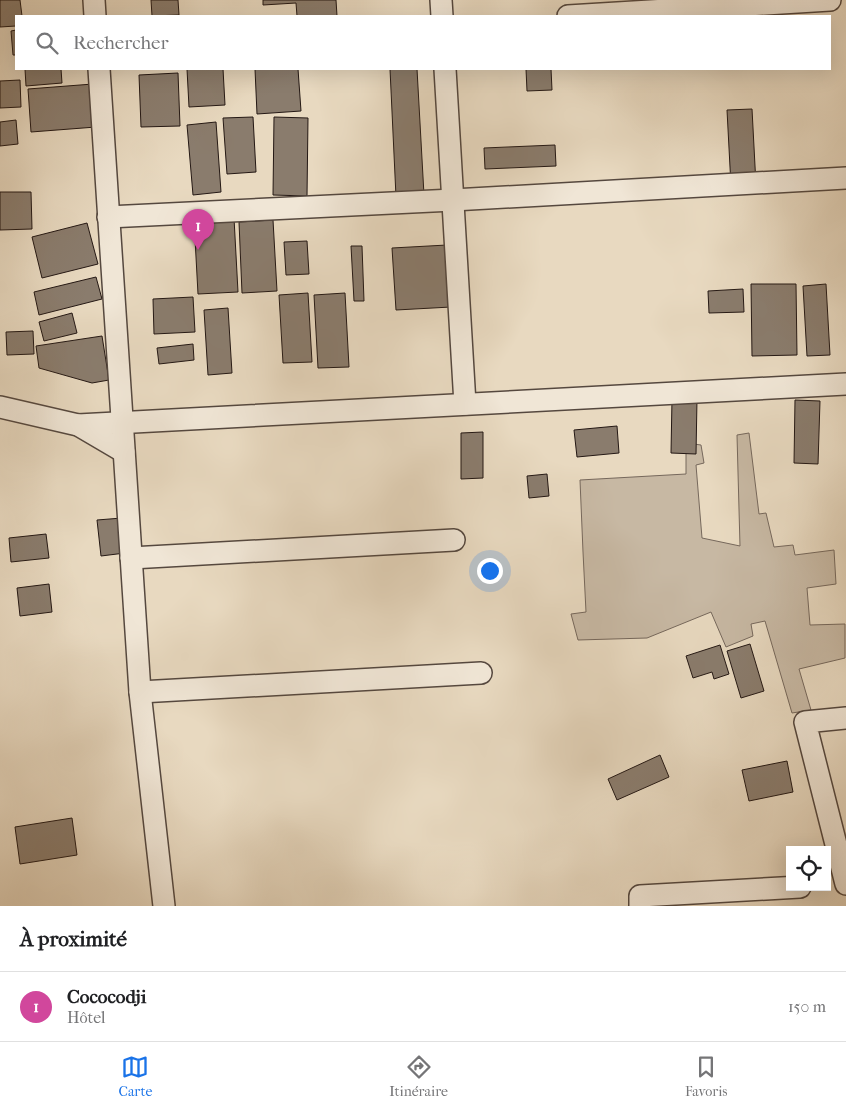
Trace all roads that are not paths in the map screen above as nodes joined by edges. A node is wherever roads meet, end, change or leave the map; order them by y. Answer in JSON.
{"nodes":[{"id":1,"x":94,"y":0,"type":"edge"},
{"id":2,"x":441,"y":0,"type":"edge"},
{"id":3,"x":830,"y":0,"type":"edge"},
{"id":4,"x":95,"y":15,"type":"edge"},
{"id":5,"x":442,"y":15,"type":"edge"},
{"id":6,"x":584,"y":15,"type":"edge"},
{"id":7,"x":99,"y":70,"type":"edge"},
{"id":8,"x":445,"y":70,"type":"edge"},
{"id":9,"x":846,"y":178,"type":"edge"},
{"id":10,"x":453,"y":200,"type":"junction"},
{"id":11,"x":108,"y":217,"type":"junction"},
{"id":12,"x":846,"y":384,"type":"edge"},
{"id":13,"x":465,"y":404,"type":"junction"},
{"id":14,"x":0,"y":407,"type":"edge"},
{"id":15,"x":122,"y":423,"type":"junction"},
{"id":16,"x":78,"y":425,"type":"junction"},
{"id":17,"x":124,"y":452,"type":"junction"},
{"id":18,"x":454,"y":540,"type":"dead end"},
{"id":19,"x":131,"y":558,"type":"junction"},
{"id":20,"x":481,"y":673,"type":"dead end"},
{"id":21,"x":140,"y":692,"type":"junction"},
{"id":22,"x":846,"y":718,"type":"edge"},
{"id":23,"x":846,"y":885,"type":"edge"},
{"id":24,"x":831,"y":886,"type":"edge"},
{"id":25,"x":786,"y":888,"type":"edge"},
{"id":26,"x":164,"y":906,"type":"edge"},
{"id":27,"x":640,"y":906,"type":"edge"}],
"edges":[{"from":1,"to":4,"type":"street"},
{"from":2,"to":5,"type":"street"},
{"from":3,"to":6,"type":"street"},
{"from":7,"to":11,"type":"street"},
{"from":8,"to":10,"type":"street"},
{"from":9,"to":10,"type":"street"},
{"from":10,"to":11,"type":"street"},
{"from":10,"to":13,"type":"street"},
{"from":11,"to":15,"type":"street"},
{"from":12,"to":13,"type":"street"},
{"from":13,"to":15,"type":"street"},
{"from":14,"to":16,"type":"street"},
{"from":15,"to":16,"type":"street"},
{"from":15,"to":17,"type":"street"},
{"from":16,"to":17,"type":"street"},
{"from":17,"to":19,"type":"street"},
{"from":18,"to":19,"type":"street"},
{"from":19,"to":21,"type":"street"},
{"from":20,"to":21,"type":"street"},
{"from":21,"to":26,"type":"street"},
{"from":22,"to":23,"type":"street"},
{"from":23,"to":24,"type":"street"},
{"from":25,"to":27,"type":"street"}]}
